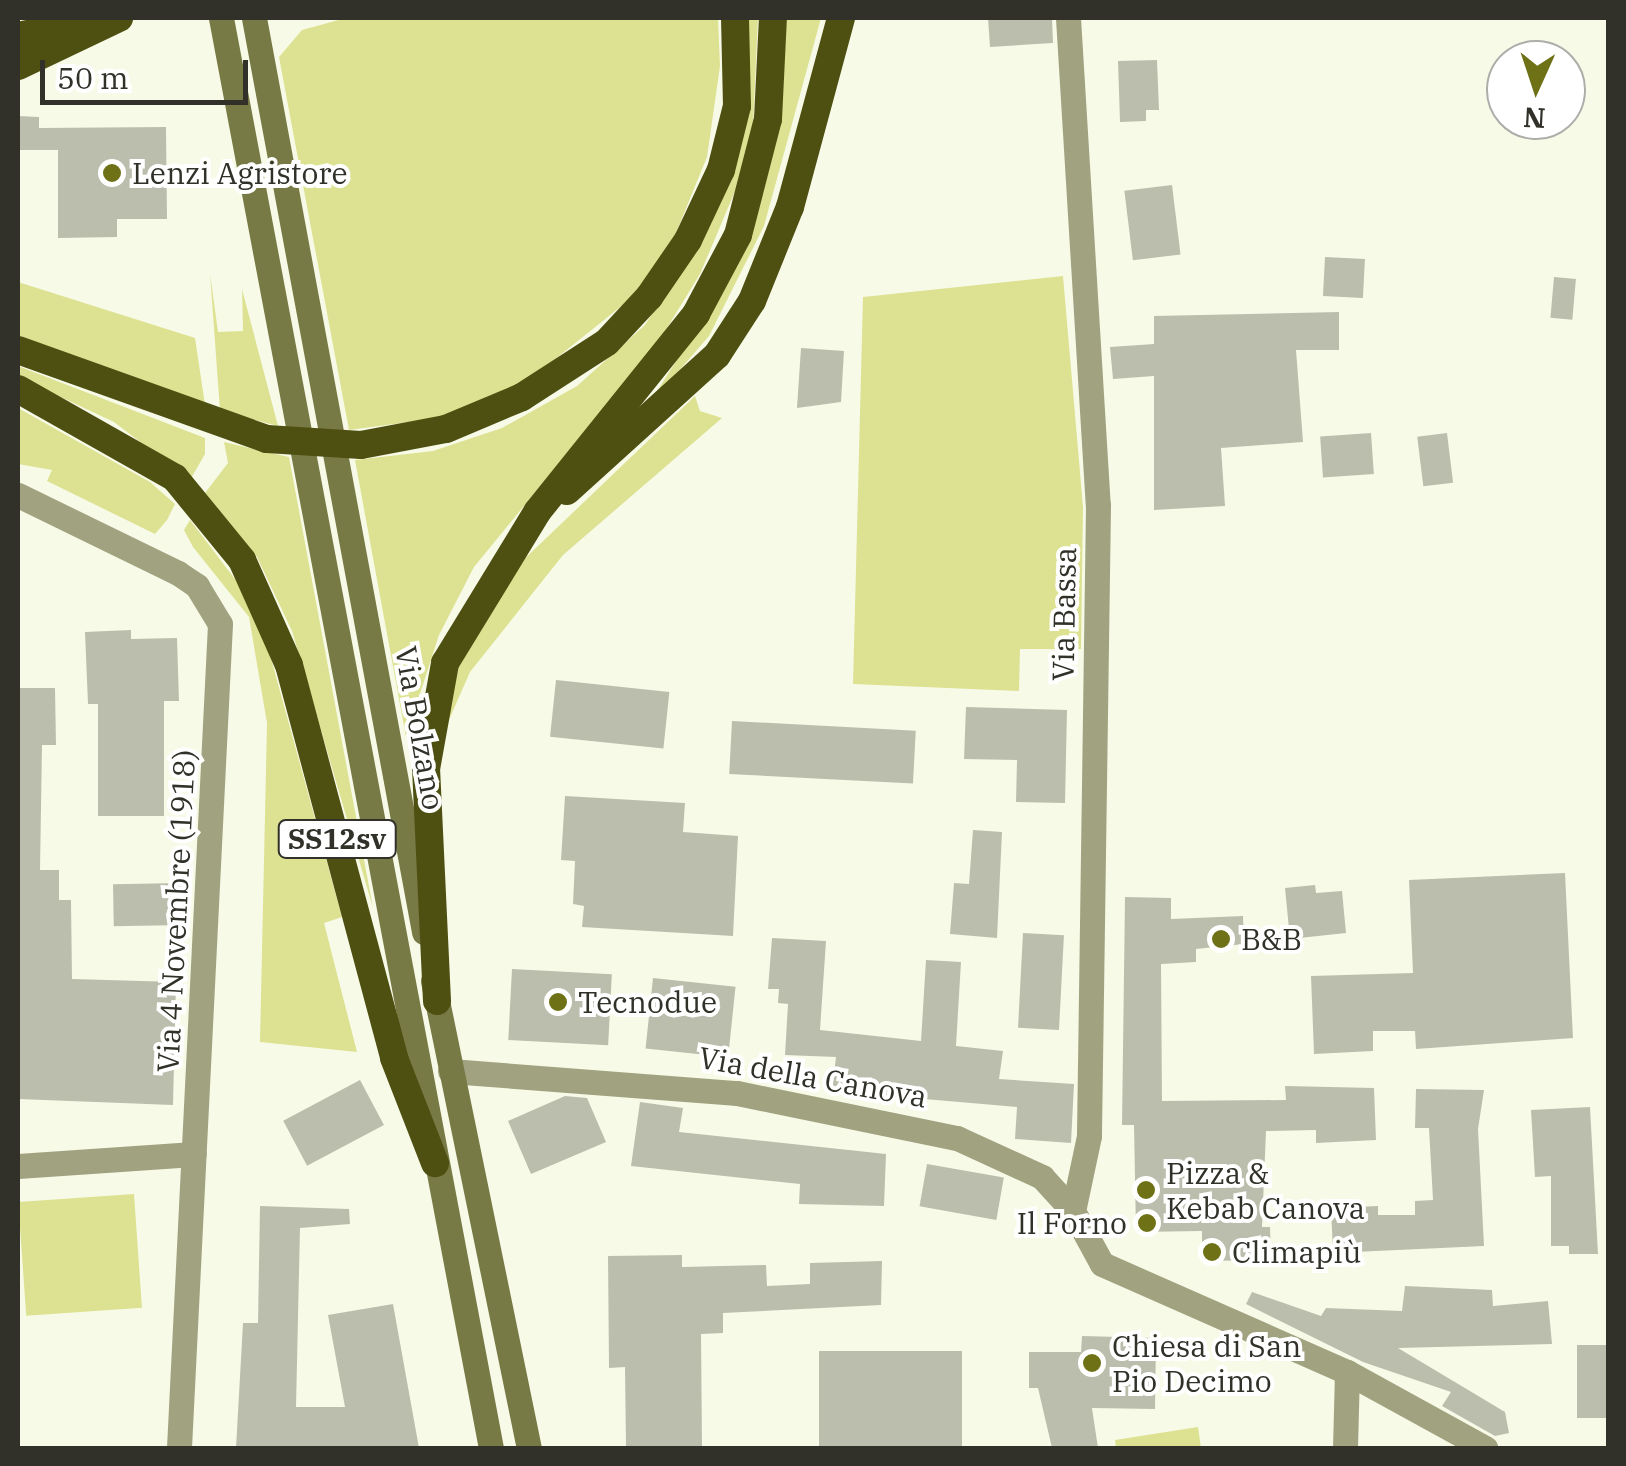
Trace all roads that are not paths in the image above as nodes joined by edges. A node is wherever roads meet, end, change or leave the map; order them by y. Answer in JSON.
{"nodes":[{"id":1,"x":108,"y":18,"type":"edge"},
{"id":2,"x":119,"y":18,"type":"edge"},
{"id":3,"x":221,"y":18,"type":"edge"},
{"id":4,"x":254,"y":18,"type":"edge"},
{"id":5,"x":735,"y":18,"type":"edge"},
{"id":6,"x":773,"y":18,"type":"edge"},
{"id":7,"x":840,"y":18,"type":"edge"},
{"id":8,"x":1068,"y":18,"type":"edge"},
{"id":9,"x":18,"y":36,"type":"edge"},
{"id":10,"x":18,"y":66,"type":"edge"},
{"id":11,"x":18,"y":350,"type":"edge"},
{"id":12,"x":18,"y":390,"type":"edge"},
{"id":13,"x":18,"y":494,"type":"edge"},
{"id":14,"x":537,"y":512,"type":"junction"},
{"id":15,"x":437,"y":1001,"type":"junction"},
{"id":16,"x":450,"y":1071,"type":"junction"},
{"id":17,"x":194,"y":1154,"type":"junction"},
{"id":18,"x":435,"y":1163,"type":"junction"},
{"id":19,"x":18,"y":1166,"type":"edge"},
{"id":20,"x":1073,"y":1211,"type":"junction"},
{"id":21,"x":1348,"y":1372,"type":"junction"},
{"id":22,"x":178,"y":1448,"type":"edge"},
{"id":23,"x":491,"y":1448,"type":"edge"},
{"id":24,"x":528,"y":1448,"type":"edge"},
{"id":25,"x":1344,"y":1448,"type":"edge"},
{"id":26,"x":1485,"y":1448,"type":"edge"}],
"edges":[{"from":1,"to":9,"type":"highway"},
{"from":2,"to":10,"type":"highway"},
{"from":3,"to":18,"type":"main road"},
{"from":4,"to":15,"type":"main road","name":"Via Bolzano"},
{"from":5,"to":11,"type":"highway","bridge":true},
{"from":6,"to":14,"type":"highway","number":"SS12sv"},
{"from":7,"to":14,"type":"highway","number":"SS12sv"},
{"from":8,"to":20,"type":"street","name":"Via Bassa"},
{"from":12,"to":18,"type":"highway","number":"SS12sv"},
{"from":13,"to":17,"type":"street","name":"Via 4 Novembre (1918)"},
{"from":14,"to":15,"type":"highway","number":"SS12sv"},
{"from":15,"to":16,"type":"main road","name":"Via Bolzano"},
{"from":16,"to":20,"type":"street","name":"Via della Canova"},
{"from":16,"to":24,"type":"main road","name":"Via Bolzano"},
{"from":17,"to":19,"type":"street"},
{"from":17,"to":22,"type":"street","name":"Via 4 Novembre (1918)"},
{"from":18,"to":23,"type":"main road"},
{"from":20,"to":21,"type":"street","name":"Via della Canova"},
{"from":21,"to":25,"type":"street"},
{"from":21,"to":26,"type":"street","name":"Via della Canova"}]}
